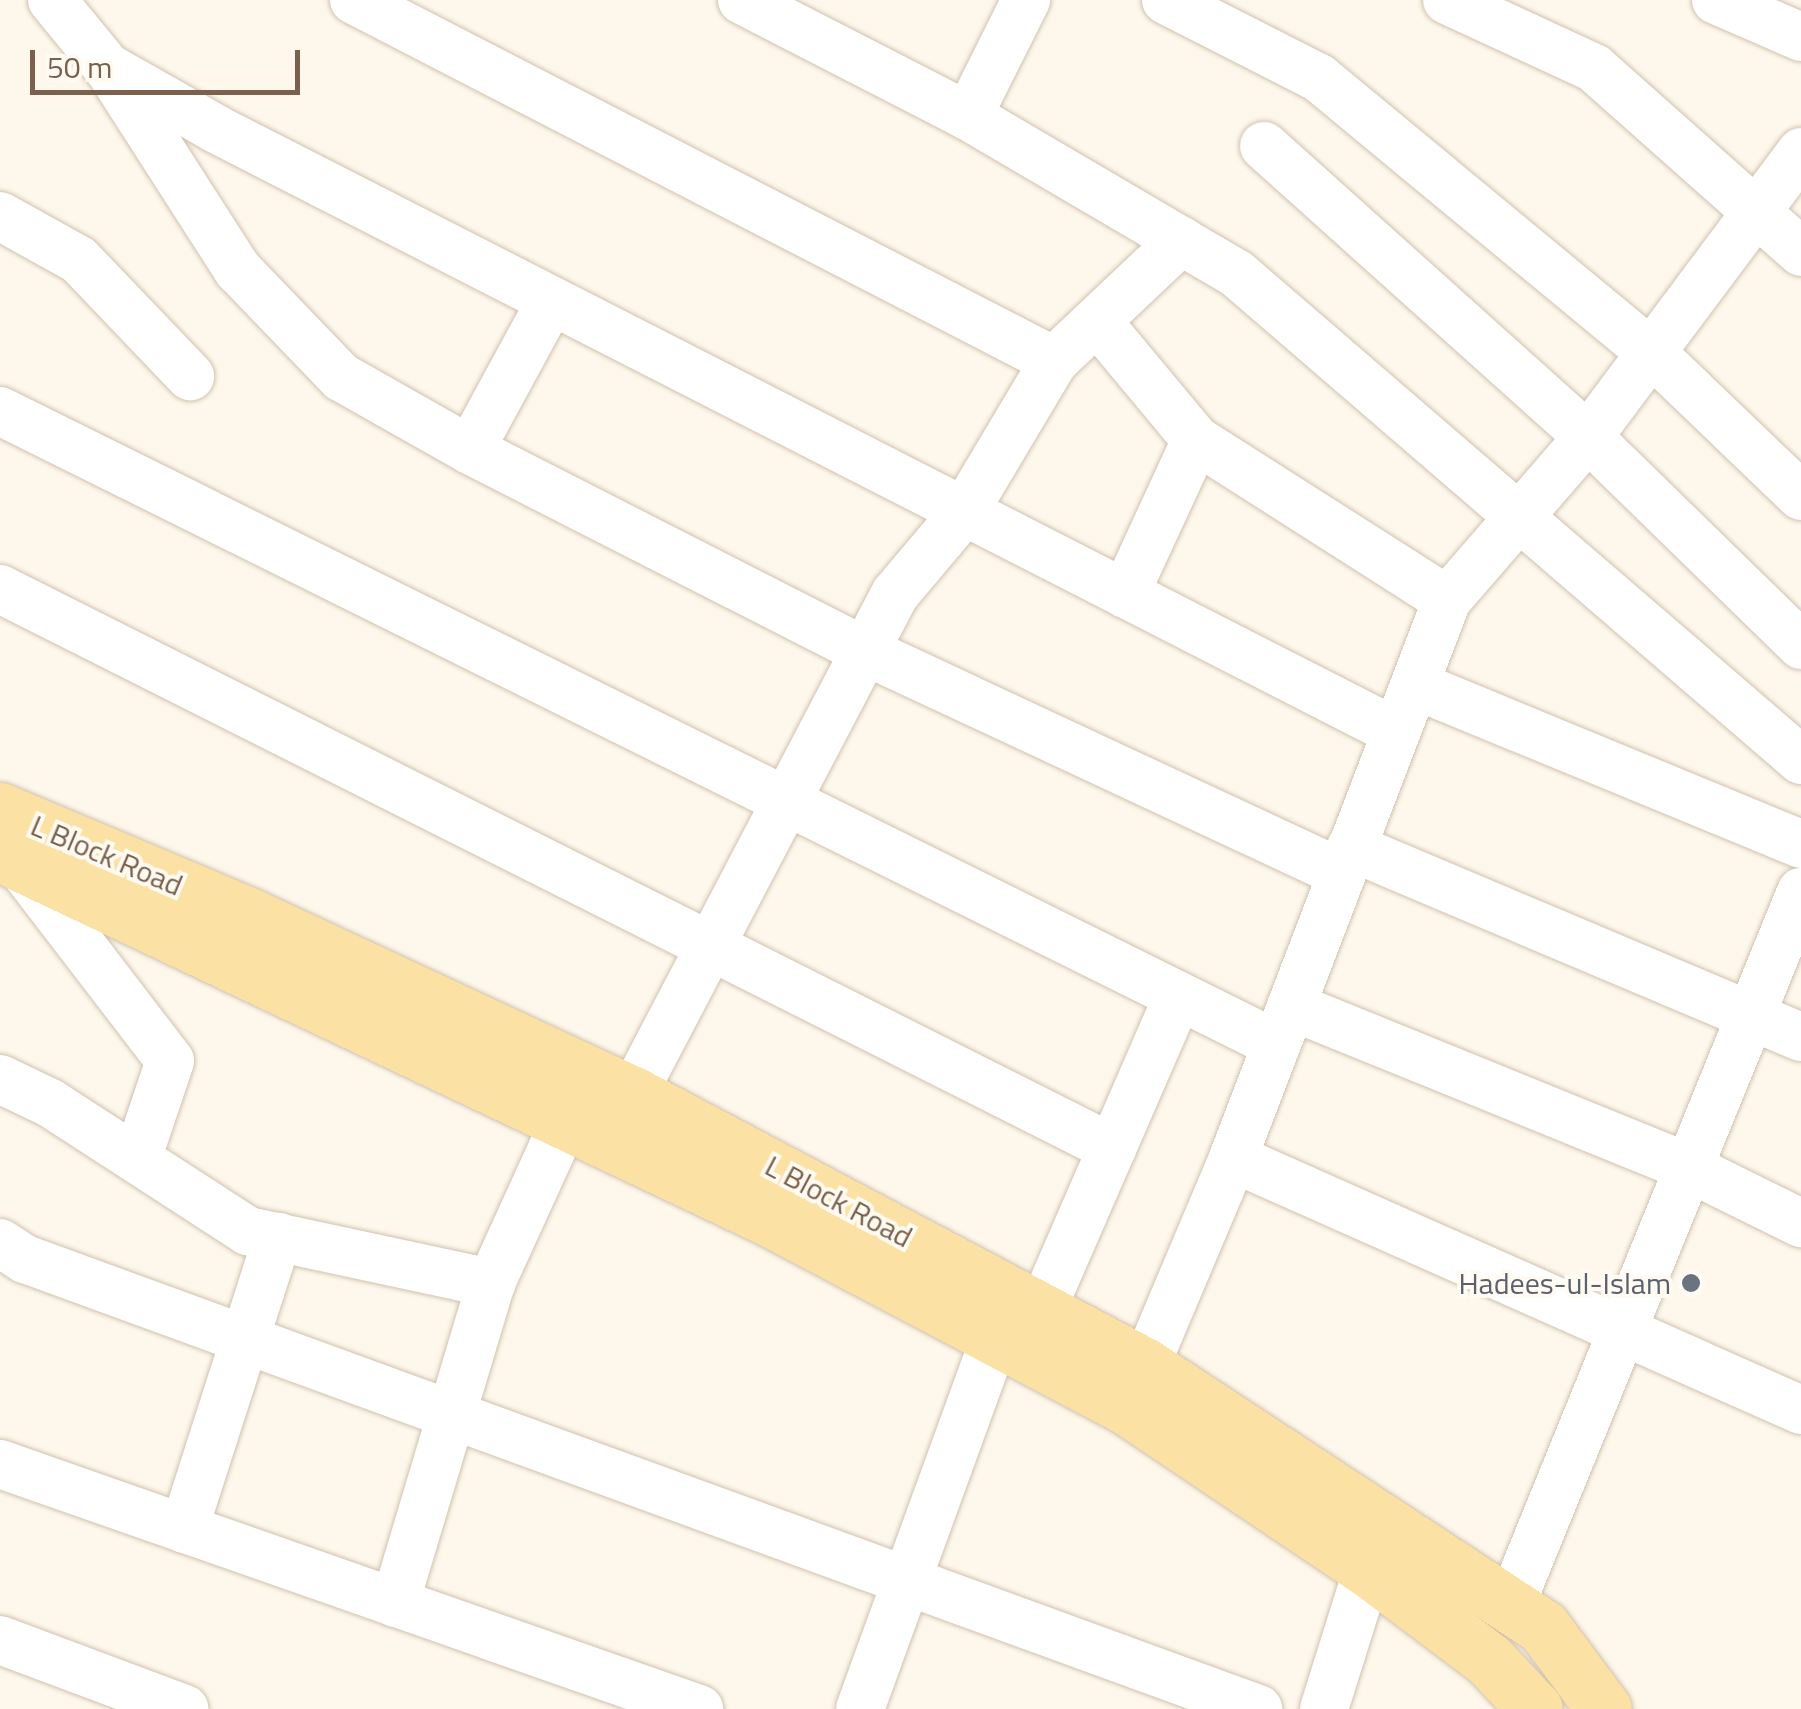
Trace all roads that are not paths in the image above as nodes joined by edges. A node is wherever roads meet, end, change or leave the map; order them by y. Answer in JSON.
{"nodes":[{"id":1,"x":52,"y":0,"type":"edge"},
{"id":2,"x":354,"y":0,"type":"edge"},
{"id":3,"x":742,"y":0,"type":"edge"},
{"id":4,"x":1026,"y":0,"type":"edge"},
{"id":5,"x":1166,"y":0,"type":"edge"},
{"id":6,"x":1446,"y":0,"type":"edge"},
{"id":7,"x":1716,"y":0,"type":"edge"},
{"id":8,"x":1801,"y":36,"type":"edge"},
{"id":9,"x":108,"y":66,"type":"junction"},
{"id":10,"x":968,"y":116,"type":"junction"},
{"id":11,"x":1264,"y":146,"type":"dead end"},
{"id":12,"x":1801,"y":152,"type":"edge"},
{"id":13,"x":1762,"y":213,"type":"junction"},
{"id":14,"x":0,"y":216,"type":"edge"},
{"id":15,"x":1181,"y":240,"type":"junction"},
{"id":16,"x":1801,"y":252,"type":"edge"},
{"id":17,"x":551,"y":301,"type":"junction"},
{"id":18,"x":1098,"y":321,"type":"junction"},
{"id":19,"x":1653,"y":354,"type":"junction"},
{"id":20,"x":1054,"y":361,"type":"junction"},
{"id":21,"x":190,"y":376,"type":"dead end"},
{"id":22,"x":0,"y":411,"type":"edge"},
{"id":23,"x":1588,"y":437,"type":"junction"},
{"id":24,"x":1196,"y":440,"type":"junction"},
{"id":25,"x":470,"y":450,"type":"junction"},
{"id":26,"x":1801,"y":496,"type":"edge"},
{"id":27,"x":964,"y":512,"type":"junction"},
{"id":28,"x":1522,"y":514,"type":"junction"},
{"id":29,"x":0,"y":589,"type":"edge"},
{"id":30,"x":1125,"y":594,"type":"junction"},
{"id":31,"x":1447,"y":600,"type":"junction"},
{"id":32,"x":1801,"y":645,"type":"edge"},
{"id":33,"x":865,"y":650,"type":"junction"},
{"id":34,"x":1414,"y":684,"type":"junction"},
{"id":35,"x":1396,"y":732,"type":"junction"},
{"id":36,"x":1801,"y":760,"type":"edge"},
{"id":37,"x":782,"y":803,"type":"junction"},
{"id":38,"x":0,"y":810,"type":"edge"},
{"id":39,"x":1801,"y":844,"type":"edge"},
{"id":40,"x":9,"y":859,"type":"edge"},
{"id":41,"x":1346,"y":860,"type":"junction"},
{"id":42,"x":1798,"y":906,"type":"edge"},
{"id":43,"x":710,"y":946,"type":"junction"},
{"id":44,"x":1178,"y":996,"type":"junction"},
{"id":45,"x":1751,"y":1013,"type":"junction"},
{"id":46,"x":1284,"y":1025,"type":"junction"},
{"id":47,"x":1801,"y":1037,"type":"edge"},
{"id":48,"x":0,"y":1080,"type":"edge"},
{"id":49,"x":633,"y":1094,"type":"junction"},
{"id":50,"x":586,"y":1133,"type":"junction"},
{"id":51,"x":1112,"y":1148,"type":"junction"},
{"id":52,"x":1232,"y":1158,"type":"junction"},
{"id":53,"x":137,"y":1159,"type":"junction"},
{"id":54,"x":1689,"y":1168,"type":"junction"},
{"id":55,"x":1801,"y":1223,"type":"edge"},
{"id":56,"x":278,"y":1237,"type":"junction"},
{"id":57,"x":0,"y":1243,"type":"edge"},
{"id":58,"x":491,"y":1283,"type":"junction"},
{"id":59,"x":1622,"y":1331,"type":"junction"},
{"id":60,"x":1019,"y":1334,"type":"junction"},
{"id":61,"x":245,"y":1340,"type":"junction"},
{"id":62,"x":1136,"y":1386,"type":"junction"},
{"id":63,"x":1801,"y":1410,"type":"edge"},
{"id":64,"x":454,"y":1416,"type":"junction"},
{"id":65,"x":0,"y":1464,"type":"edge"},
{"id":66,"x":184,"y":1528,"type":"junction"},
{"id":67,"x":1368,"y":1568,"type":"junction"},
{"id":68,"x":907,"y":1581,"type":"junction"},
{"id":69,"x":395,"y":1603,"type":"junction"},
{"id":70,"x":1511,"y":1604,"type":"junction"},
{"id":71,"x":0,"y":1640,"type":"edge"},
{"id":72,"x":185,"y":1709,"type":"edge"},
{"id":73,"x":699,"y":1709,"type":"edge"},
{"id":74,"x":860,"y":1709,"type":"edge"},
{"id":75,"x":1258,"y":1709,"type":"edge"},
{"id":76,"x":1324,"y":1709,"type":"edge"},
{"id":77,"x":1536,"y":1709,"type":"edge"},
{"id":78,"x":1604,"y":1709,"type":"edge"}],
"edges":[{"from":1,"to":9,"type":"street"},
{"from":2,"to":20,"type":"street"},
{"from":3,"to":10,"type":"street"},
{"from":4,"to":10,"type":"street"},
{"from":5,"to":19,"type":"street"},
{"from":6,"to":13,"type":"street"},
{"from":7,"to":8,"type":"street"},
{"from":9,"to":17,"type":"street"},
{"from":9,"to":25,"type":"street"},
{"from":10,"to":15,"type":"street"},
{"from":11,"to":23,"type":"street"},
{"from":12,"to":13,"type":"street"},
{"from":13,"to":16,"type":"street"},
{"from":13,"to":19,"type":"street"},
{"from":14,"to":21,"type":"street"},
{"from":15,"to":18,"type":"street"},
{"from":15,"to":28,"type":"street"},
{"from":17,"to":25,"type":"street"},
{"from":17,"to":27,"type":"street"},
{"from":18,"to":20,"type":"street"},
{"from":18,"to":24,"type":"street"},
{"from":19,"to":23,"type":"street"},
{"from":19,"to":26,"type":"street"},
{"from":20,"to":27,"type":"street"},
{"from":22,"to":37,"type":"street"},
{"from":23,"to":28,"type":"street"},
{"from":23,"to":32,"type":"street"},
{"from":24,"to":30,"type":"street"},
{"from":24,"to":31,"type":"street"},
{"from":25,"to":33,"type":"street"},
{"from":27,"to":30,"type":"street"},
{"from":27,"to":33,"type":"street"},
{"from":28,"to":31,"type":"street"},
{"from":28,"to":36,"type":"street"},
{"from":29,"to":43,"type":"street"},
{"from":30,"to":35,"type":"street"},
{"from":31,"to":34,"type":"street"},
{"from":33,"to":37,"type":"street"},
{"from":33,"to":41,"type":"street"},
{"from":34,"to":35,"type":"street"},
{"from":34,"to":39,"type":"street"},
{"from":35,"to":41,"type":"street"},
{"from":37,"to":43,"type":"street"},
{"from":37,"to":44,"type":"street"},
{"from":38,"to":49,"type":"main road","name":"L Block Road"},
{"from":40,"to":50,"type":"main road","name":"L Block Road"},
{"from":40,"to":53,"type":"street"},
{"from":41,"to":45,"type":"street"},
{"from":41,"to":46,"type":"street"},
{"from":42,"to":45,"type":"street"},
{"from":43,"to":49,"type":"street"},
{"from":43,"to":51,"type":"street"},
{"from":44,"to":46,"type":"street"},
{"from":44,"to":51,"type":"street"},
{"from":45,"to":47,"type":"street"},
{"from":45,"to":54,"type":"street"},
{"from":46,"to":52,"type":"street"},
{"from":46,"to":54,"type":"street"},
{"from":48,"to":53,"type":"street"},
{"from":49,"to":50,"type":"street"},
{"from":49,"to":60,"type":"main road","name":"L Block Road"},
{"from":50,"to":58,"type":"street"},
{"from":50,"to":60,"type":"main road","name":"L Block Road"},
{"from":51,"to":60,"type":"street"},
{"from":52,"to":59,"type":"street"},
{"from":52,"to":62,"type":"street"},
{"from":53,"to":56,"type":"street"},
{"from":54,"to":55,"type":"street"},
{"from":54,"to":59,"type":"street"},
{"from":56,"to":58,"type":"street"},
{"from":56,"to":61,"type":"street"},
{"from":57,"to":61,"type":"street"},
{"from":58,"to":64,"type":"street"},
{"from":59,"to":63,"type":"street"},
{"from":59,"to":70,"type":"street"},
{"from":60,"to":62,"type":"main road","name":"L Block Road"},
{"from":60,"to":68,"type":"street"},
{"from":61,"to":64,"type":"street"},
{"from":61,"to":66,"type":"street"},
{"from":62,"to":67,"type":"main road","name":"L Block Road"},
{"from":62,"to":70,"type":"main road","name":"L Block Road"},
{"from":64,"to":68,"type":"street"},
{"from":64,"to":69,"type":"street"},
{"from":65,"to":66,"type":"street"},
{"from":66,"to":69,"type":"street"},
{"from":67,"to":76,"type":"street"},
{"from":67,"to":77,"type":"main road","name":"L Block Road"},
{"from":68,"to":74,"type":"street"},
{"from":68,"to":75,"type":"street"},
{"from":69,"to":73,"type":"street"},
{"from":70,"to":78,"type":"main road","name":"L Block Road"},
{"from":71,"to":72,"type":"street"}]}
